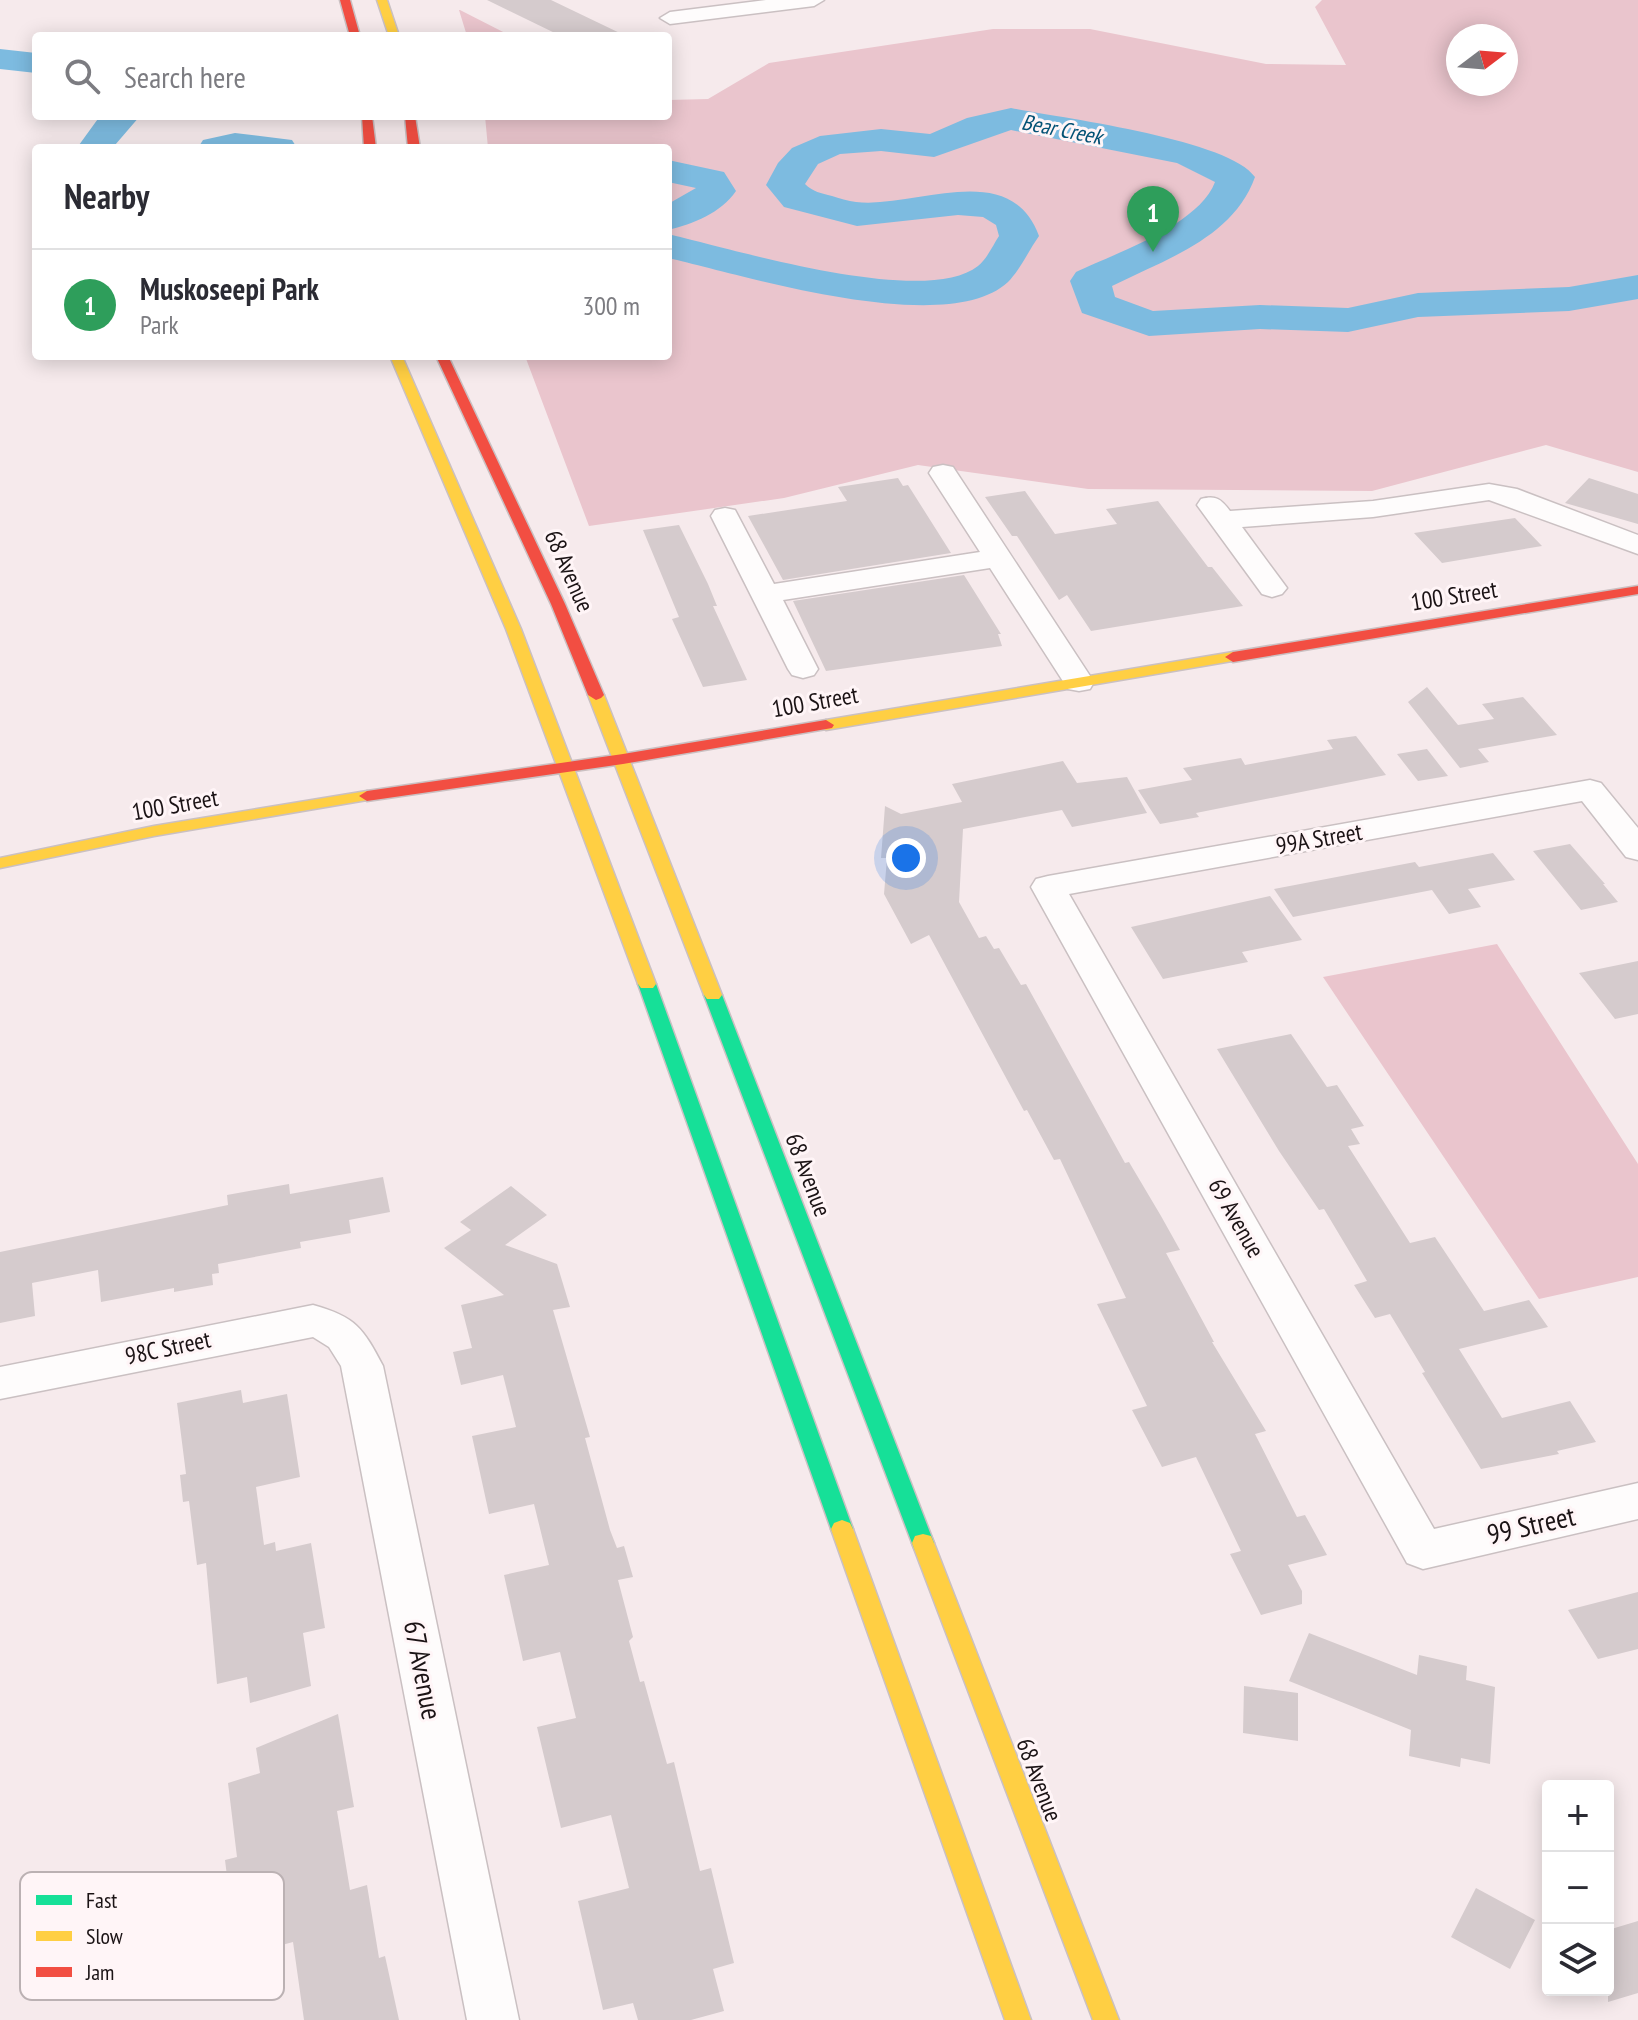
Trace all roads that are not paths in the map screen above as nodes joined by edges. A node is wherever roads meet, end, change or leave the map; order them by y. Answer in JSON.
{"nodes":[{"id":1,"x":345,"y":0,"type":"edge"},
{"id":2,"x":382,"y":0,"type":"edge"},
{"id":3,"x":814,"y":0,"type":"edge"},
{"id":4,"x":670,"y":18,"type":"dead end"},
{"id":5,"x":354,"y":32,"type":"edge"},
{"id":6,"x":393,"y":32,"type":"edge"},
{"id":7,"x":367,"y":120,"type":"edge"},
{"id":8,"x":410,"y":120,"type":"edge"},
{"id":9,"x":370,"y":144,"type":"edge"},
{"id":10,"x":414,"y":144,"type":"edge"},
{"id":11,"x":398,"y":360,"type":"edge"},
{"id":12,"x":444,"y":360,"type":"edge"},
{"id":13,"x":943,"y":473,"type":"dead end"},
{"id":14,"x":725,"y":516,"type":"dead end"},
{"id":15,"x":1638,"y":545,"type":"edge"},
{"id":16,"x":998,"y":558,"type":"junction"},
{"id":17,"x":1272,"y":588,"type":"dead end"},
{"id":18,"x":1638,"y":590,"type":"edge"},
{"id":19,"x":765,"y":594,"type":"junction"},
{"id":20,"x":803,"y":669,"type":"dead end"},
{"id":21,"x":1079,"y":682,"type":"junction"},
{"id":22,"x":623,"y":759,"type":"junction"},
{"id":23,"x":569,"y":767,"type":"junction"},
{"id":24,"x":1638,"y":850,"type":"edge"},
{"id":25,"x":0,"y":863,"type":"edge"},
{"id":26,"x":1048,"y":887,"type":"joint"},
{"id":27,"x":337,"y":1326,"type":"joint"},
{"id":28,"x":0,"y":1383,"type":"edge"},
{"id":29,"x":1638,"y":1501,"type":"edge"},
{"id":30,"x":1423,"y":1550,"type":"joint"},
{"id":31,"x":493,"y":2020,"type":"edge"},
{"id":32,"x":1018,"y":2020,"type":"edge"},
{"id":33,"x":1106,"y":2020,"type":"edge"}],
"edges":[{"from":1,"to":5,"type":"main road"},
{"from":2,"to":6,"type":"main road"},
{"from":3,"to":4,"type":"street"},
{"from":7,"to":9,"type":"main road"},
{"from":8,"to":10,"type":"main road"},
{"from":11,"to":23,"type":"main road"},
{"from":12,"to":22,"type":"main road","name":"68 Avenue"},
{"from":13,"to":16,"type":"street"},
{"from":14,"to":19,"type":"street"},
{"from":15,"to":17,"type":"street"},
{"from":16,"to":19,"type":"street"},
{"from":16,"to":21,"type":"street"},
{"from":18,"to":21,"type":"main road","name":"100 Street"},
{"from":19,"to":20,"type":"street"},
{"from":21,"to":22,"type":"main road","name":"100 Street"},
{"from":22,"to":23,"type":"main road","name":"100 Street"},
{"from":22,"to":33,"type":"main road","name":"68 Avenue"},
{"from":23,"to":25,"type":"main road","name":"100 Street"},
{"from":23,"to":32,"type":"main road"},
{"from":24,"to":26,"type":"street","name":"99A Street"},
{"from":26,"to":30,"type":"street","name":"69 Avenue"},
{"from":27,"to":28,"type":"street","name":"98C Street"},
{"from":27,"to":31,"type":"street","name":"67 Avenue"},
{"from":29,"to":30,"type":"street","name":"99 Street"}]}
